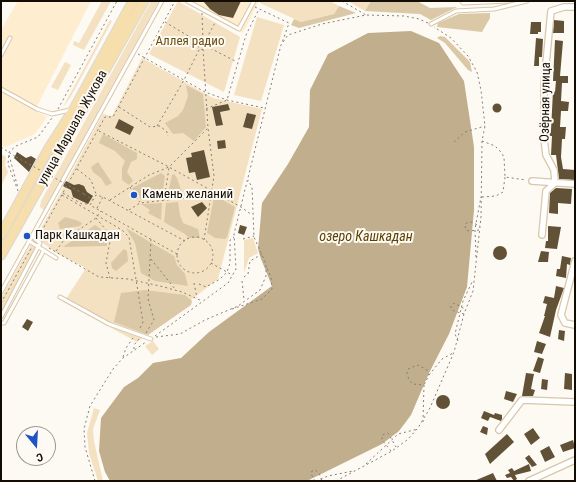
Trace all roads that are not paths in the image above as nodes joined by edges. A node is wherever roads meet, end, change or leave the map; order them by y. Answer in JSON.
{"nodes":[{"id":1,"x":133,"y":1,"type":"edge"},
{"id":2,"x":144,"y":1,"type":"edge"},
{"id":3,"x":162,"y":1,"type":"edge"},
{"id":4,"x":187,"y":1,"type":"edge"},
{"id":5,"x":254,"y":1,"type":"edge"},
{"id":6,"x":462,"y":1,"type":"edge"},
{"id":7,"x":509,"y":1,"type":"edge"},
{"id":8,"x":528,"y":1,"type":"edge"},
{"id":9,"x":563,"y":4,"type":"edge"},
{"id":10,"x":575,"y":7,"type":"edge"},
{"id":11,"x":431,"y":24,"type":"road end"},
{"id":12,"x":10,"y":38,"type":"dead end"},
{"id":13,"x":1,"y":55,"type":"edge"},
{"id":14,"x":1,"y":89,"type":"edge"},
{"id":15,"x":74,"y":109,"type":"junction"},
{"id":16,"x":532,"y":181,"type":"road end"},
{"id":17,"x":555,"y":183,"type":"junction"},
{"id":18,"x":575,"y":184,"type":"edge"},
{"id":19,"x":1,"y":235,"type":"edge"},
{"id":20,"x":542,"y":235,"type":"dead end"},
{"id":21,"x":32,"y":236,"type":"junction"},
{"id":22,"x":29,"y":241,"type":"junction"},
{"id":23,"x":38,"y":247,"type":"junction"},
{"id":24,"x":44,"y":250,"type":"junction"},
{"id":25,"x":1,"y":255,"type":"edge"},
{"id":26,"x":56,"y":258,"type":"dead end"},
{"id":27,"x":575,"y":261,"type":"edge"},
{"id":28,"x":1,"y":292,"type":"edge"},
{"id":29,"x":60,"y":297,"type":"dead end"},
{"id":30,"x":1,"y":317,"type":"edge"},
{"id":31,"x":1,"y":323,"type":"edge"},
{"id":32,"x":575,"y":324,"type":"edge"},
{"id":33,"x":152,"y":338,"type":"road end"},
{"id":34,"x":575,"y":402,"type":"edge"},
{"id":35,"x":499,"y":430,"type":"dead end"},
{"id":36,"x":574,"y":464,"type":"edge"},
{"id":37,"x":529,"y":481,"type":"edge"}],
"edges":[{"from":1,"to":15,"type":"main road","name":"улица Маршала Жукова"},
{"from":2,"to":25,"type":"main road","name":"улица Маршала Жукова"},
{"from":3,"to":21,"type":"lane"},
{"from":4,"to":5,"type":"lane"},
{"from":6,"to":7,"type":"lane"},
{"from":8,"to":11,"type":"lane"},
{"from":9,"to":10,"type":"street"},
{"from":9,"to":17,"type":"street","name":"Озёрная улица"},
{"from":12,"to":13,"type":"lane"},
{"from":14,"to":15,"type":"lane"},
{"from":15,"to":19,"type":"main road","name":"улица Маршала Жукова"},
{"from":16,"to":17,"type":"street"},
{"from":17,"to":18,"type":"street"},
{"from":17,"to":20,"type":"street"},
{"from":21,"to":22,"type":"lane"},
{"from":21,"to":23,"type":"lane"},
{"from":22,"to":23,"type":"lane"},
{"from":22,"to":28,"type":"lane"},
{"from":23,"to":24,"type":"lane"},
{"from":23,"to":30,"type":"lane"},
{"from":24,"to":26,"type":"lane"},
{"from":24,"to":31,"type":"lane"},
{"from":27,"to":32,"type":"street"},
{"from":29,"to":33,"type":"lane"},
{"from":34,"to":35,"type":"street"},
{"from":36,"to":37,"type":"street"}]}
